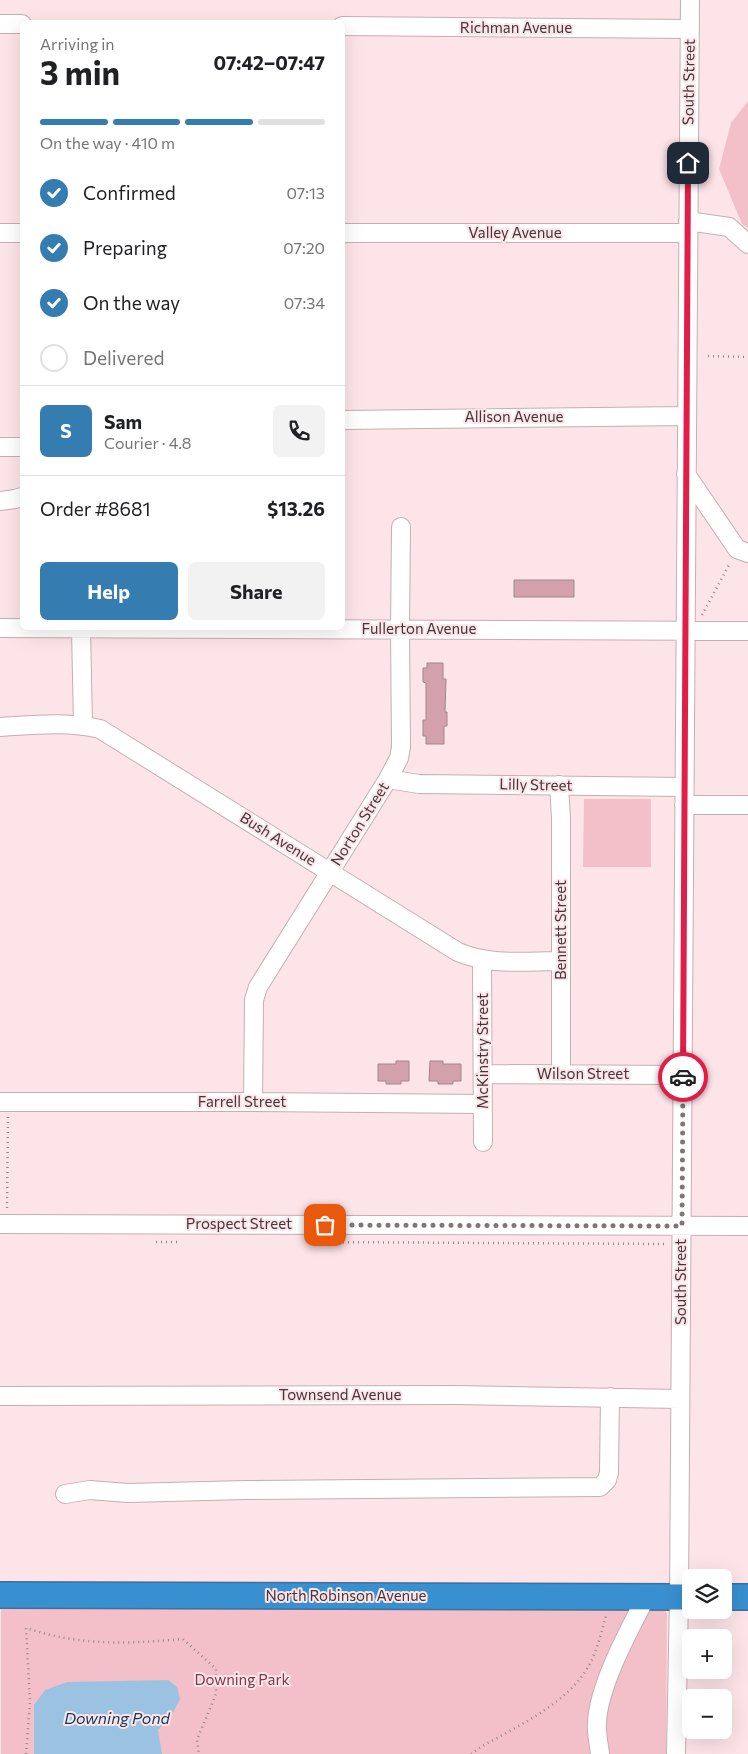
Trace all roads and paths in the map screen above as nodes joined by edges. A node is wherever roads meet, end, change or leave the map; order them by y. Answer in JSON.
{"nodes":[{"id":1,"x":690,"y":0,"type":"edge"},
{"id":2,"x":0,"y":24,"type":"edge"},
{"id":3,"x":20,"y":24,"type":"edge"},
{"id":4,"x":345,"y":26,"type":"edge"},
{"id":5,"x":690,"y":29,"type":"junction"},
{"id":6,"x":688,"y":227,"type":"junction"},
{"id":7,"x":0,"y":233,"type":"edge"},
{"id":8,"x":20,"y":233,"type":"edge"},
{"id":9,"x":345,"y":233,"type":"edge"},
{"id":10,"x":748,"y":244,"type":"edge"},
{"id":11,"x":708,"y":356,"type":"dead end"},
{"id":12,"x":748,"y":357,"type":"edge"},
{"id":13,"x":686,"y":416,"type":"junction"},
{"id":14,"x":345,"y":420,"type":"edge"},
{"id":15,"x":0,"y":447,"type":"edge"},
{"id":16,"x":20,"y":447,"type":"edge"},
{"id":17,"x":686,"y":474,"type":"junction"},
{"id":18,"x":20,"y":497,"type":"edge"},
{"id":19,"x":0,"y":501,"type":"edge"},
{"id":20,"x":401,"y":527,"type":"dead end"},
{"id":21,"x":743,"y":551,"type":"edge"},
{"id":22,"x":702,"y":615,"type":"dead end"},
{"id":23,"x":0,"y":628,"type":"edge"},
{"id":24,"x":20,"y":628,"type":"edge"},
{"id":25,"x":345,"y":629,"type":"edge"},
{"id":26,"x":400,"y":629,"type":"junction"},
{"id":27,"x":82,"y":630,"type":"edge"},
{"id":28,"x":685,"y":630,"type":"junction"},
{"id":29,"x":748,"y":631,"type":"edge"},
{"id":30,"x":83,"y":725,"type":"junction"},
{"id":31,"x":0,"y":727,"type":"edge"},
{"id":32,"x":388,"y":779,"type":"junction"},
{"id":33,"x":559,"y":785,"type":"junction"},
{"id":34,"x":684,"y":787,"type":"junction"},
{"id":35,"x":684,"y":805,"type":"junction"},
{"id":36,"x":748,"y":805,"type":"edge"},
{"id":37,"x":330,"y":872,"type":"junction"},
{"id":38,"x":482,"y":960,"type":"junction"},
{"id":39,"x":561,"y":961,"type":"junction"},
{"id":40,"x":483,"y":1074,"type":"junction"},
{"id":41,"x":561,"y":1074,"type":"junction"},
{"id":42,"x":683,"y":1075,"type":"junction"},
{"id":43,"x":253,"y":1102,"type":"junction"},
{"id":44,"x":483,"y":1104,"type":"junction"},
{"id":45,"x":4,"y":1110,"type":"edge"},
{"id":46,"x":483,"y":1142,"type":"dead end"},
{"id":47,"x":3,"y":1224,"type":"edge"},
{"id":48,"x":682,"y":1226,"type":"junction"},
{"id":49,"x":748,"y":1226,"type":"edge"},
{"id":50,"x":152,"y":1242,"type":"dead end"},
{"id":51,"x":188,"y":1242,"type":"dead end"},
{"id":52,"x":313,"y":1242,"type":"dead end"},
{"id":53,"x":664,"y":1244,"type":"dead end"},
{"id":54,"x":0,"y":1396,"type":"edge"},
{"id":55,"x":610,"y":1397,"type":"junction"},
{"id":56,"x":680,"y":1399,"type":"junction"},
{"id":57,"x":65,"y":1494,"type":"dead end"},
{"id":58,"x":684,"y":1569,"type":"edge"},
{"id":59,"x":0,"y":1594,"type":"edge"},
{"id":60,"x":611,"y":1597,"type":"junction"},
{"id":61,"x":646,"y":1597,"type":"junction"},
{"id":62,"x":682,"y":1597,"type":"edge"},
{"id":63,"x":732,"y":1597,"type":"edge"},
{"id":64,"x":748,"y":1597,"type":"edge"},
{"id":65,"x":684,"y":1619,"type":"edge"},
{"id":66,"x":26,"y":1754,"type":"edge"},
{"id":67,"x":199,"y":1754,"type":"edge"},
{"id":68,"x":472,"y":1754,"type":"edge"},
{"id":69,"x":600,"y":1754,"type":"edge"},
{"id":70,"x":676,"y":1754,"type":"edge"}],
"edges":[{"from":1,"to":5,"type":"street","name":"South Street"},
{"from":2,"to":3,"type":"street"},
{"from":4,"to":5,"type":"street","name":"Richman Avenue"},
{"from":5,"to":6,"type":"street","name":"South Street"},
{"from":6,"to":9,"type":"street","name":"Valley Avenue"},
{"from":6,"to":10,"type":"street","name":"Valley Avenue"},
{"from":6,"to":13,"type":"street","name":"South Street"},
{"from":7,"to":8,"type":"street"},
{"from":11,"to":12,"type":"path"},
{"from":13,"to":14,"type":"street","name":"Allison Avenue"},
{"from":13,"to":17,"type":"street","name":"South Street"},
{"from":15,"to":16,"type":"street"},
{"from":17,"to":21,"type":"street"},
{"from":17,"to":28,"type":"street","name":"South Street"},
{"from":18,"to":19,"type":"street"},
{"from":20,"to":26,"type":"street","name":"Norton Street"},
{"from":21,"to":22,"type":"path"},
{"from":23,"to":24,"type":"street","name":"Fullerton Avenue"},
{"from":25,"to":26,"type":"street","name":"Fullerton Avenue"},
{"from":26,"to":28,"type":"street","name":"Fullerton Avenue"},
{"from":26,"to":32,"type":"street","name":"Norton Street"},
{"from":27,"to":30,"type":"street"},
{"from":28,"to":29,"type":"street","name":"Fullerton Avenue"},
{"from":28,"to":34,"type":"street","name":"South Street"},
{"from":30,"to":31,"type":"street","name":"Bush Avenue"},
{"from":30,"to":37,"type":"street","name":"Bush Avenue"},
{"from":32,"to":33,"type":"street","name":"Lilly Street"},
{"from":32,"to":37,"type":"street","name":"Norton Street"},
{"from":33,"to":34,"type":"street","name":"Lilly Street"},
{"from":33,"to":39,"type":"street","name":"Bennett Street"},
{"from":34,"to":35,"type":"street","name":"South Street"},
{"from":35,"to":36,"type":"street"},
{"from":35,"to":42,"type":"street","name":"South Street"},
{"from":37,"to":38,"type":"street","name":"Bush Avenue"},
{"from":37,"to":43,"type":"street","name":"Norton Street"},
{"from":38,"to":39,"type":"street","name":"Bush Avenue"},
{"from":38,"to":40,"type":"street","name":"McKinstry Street"},
{"from":39,"to":41,"type":"street","name":"Bennett Street"},
{"from":40,"to":41,"type":"street","name":"Wilson Street"},
{"from":40,"to":44,"type":"street","name":"McKinstry Street"},
{"from":41,"to":42,"type":"street","name":"Wilson Street"},
{"from":42,"to":48,"type":"street","name":"South Street"},
{"from":43,"to":44,"type":"street","name":"Farrell Street"},
{"from":43,"to":45,"type":"street","name":"Farrell Street"},
{"from":44,"to":46,"type":"street","name":"McKinstry Street"},
{"from":45,"to":47,"type":"path"},
{"from":47,"to":48,"type":"street","name":"Prospect Street"},
{"from":48,"to":49,"type":"street","name":"Prospect Street"},
{"from":48,"to":56,"type":"street","name":"South Street"},
{"from":50,"to":51,"type":"path"},
{"from":52,"to":53,"type":"path"},
{"from":54,"to":55,"type":"street","name":"Townsend Avenue"},
{"from":55,"to":56,"type":"street","name":"Townsend Avenue"},
{"from":55,"to":57,"type":"street"},
{"from":56,"to":58,"type":"street","name":"South Street"},
{"from":59,"to":60,"type":"highway","name":"North Robinson Avenue"},
{"from":60,"to":61,"type":"highway","name":"North Robinson Avenue"},
{"from":60,"to":68,"type":"path"},
{"from":61,"to":62,"type":"highway","name":"North Robinson Avenue"},
{"from":61,"to":69,"type":"street"},
{"from":63,"to":64,"type":"highway"},
{"from":65,"to":70,"type":"street","name":"South Street"},
{"from":66,"to":67,"type":"path"}]}
